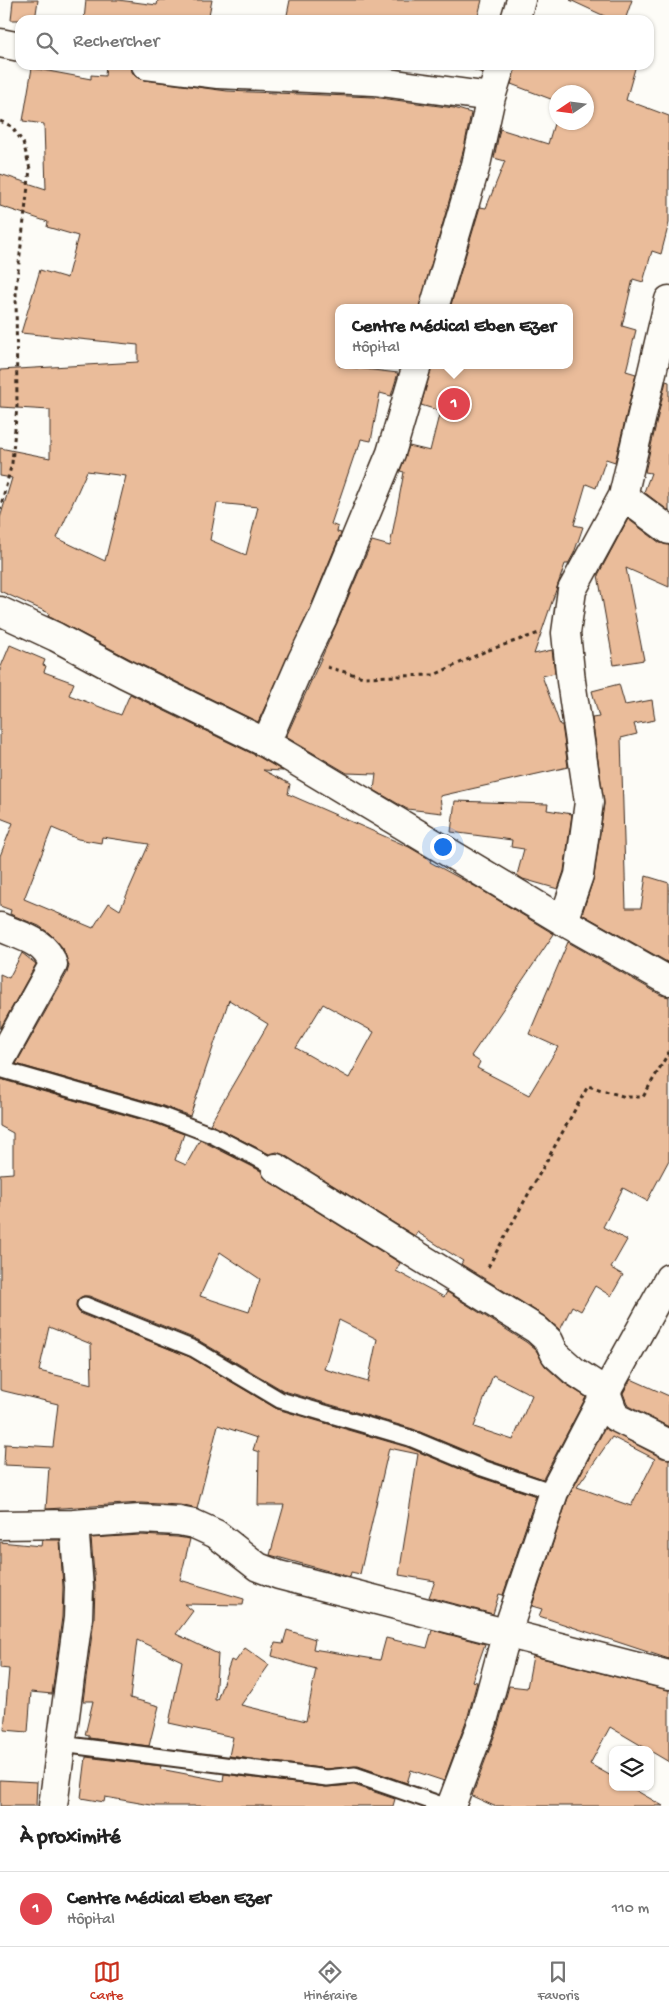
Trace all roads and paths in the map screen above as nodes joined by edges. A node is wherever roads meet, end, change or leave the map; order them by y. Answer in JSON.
{"nodes":[{"id":1,"x":521,"y":0,"type":"edge"},
{"id":2,"x":516,"y":15,"type":"edge"},
{"id":3,"x":0,"y":43,"type":"edge"},
{"id":4,"x":15,"y":46,"type":"edge"},
{"id":5,"x":186,"y":70,"type":"edge"},
{"id":6,"x":499,"y":70,"type":"edge"},
{"id":7,"x":491,"y":97,"type":"junction"},
{"id":8,"x":0,"y":121,"type":"edge"},
{"id":9,"x":669,"y":300,"type":"edge"},
{"id":10,"x":435,"y":304,"type":"edge"},
{"id":11,"x":416,"y":369,"type":"edge"},
{"id":12,"x":623,"y":496,"type":"junction"},
{"id":13,"x":0,"y":509,"type":"edge"},
{"id":14,"x":669,"y":530,"type":"edge"},
{"id":15,"x":0,"y":612,"type":"edge"},
{"id":16,"x":566,"y":633,"type":"junction"},
{"id":17,"x":302,"y":660,"type":"junction"},
{"id":18,"x":266,"y":743,"type":"junction"},
{"id":19,"x":562,"y":921,"type":"junction"},
{"id":20,"x":0,"y":927,"type":"edge"},
{"id":21,"x":669,"y":981,"type":"edge"},
{"id":22,"x":669,"y":1052,"type":"edge"},
{"id":23,"x":0,"y":1061,"type":"edge"},
{"id":24,"x":0,"y":1069,"type":"edge"},
{"id":25,"x":276,"y":1168,"type":"joint"},
{"id":26,"x":669,"y":1278,"type":"edge"},
{"id":27,"x":474,"y":1292,"type":"junction"},
{"id":28,"x":85,"y":1305,"type":"dead end"},
{"id":29,"x":606,"y":1392,"type":"junction"},
{"id":30,"x":669,"y":1444,"type":"edge"},
{"id":31,"x":554,"y":1492,"type":"junction"},
{"id":32,"x":74,"y":1524,"type":"junction"},
{"id":33,"x":0,"y":1525,"type":"edge"},
{"id":34,"x":507,"y":1632,"type":"junction"},
{"id":35,"x":669,"y":1675,"type":"edge"},
{"id":36,"x":61,"y":1744,"type":"junction"},
{"id":37,"x":53,"y":1806,"type":"edge"},
{"id":38,"x":446,"y":1806,"type":"edge"},
{"id":39,"x":451,"y":1806,"type":"edge"}],
"edges":[{"from":1,"to":2,"type":"street"},
{"from":3,"to":4,"type":"street"},
{"from":5,"to":7,"type":"street"},
{"from":6,"to":7,"type":"street"},
{"from":7,"to":10,"type":"street"},
{"from":8,"to":13,"type":"path"},
{"from":9,"to":12,"type":"street"},
{"from":11,"to":17,"type":"street"},
{"from":12,"to":14,"type":"street"},
{"from":12,"to":16,"type":"street"},
{"from":15,"to":18,"type":"street"},
{"from":16,"to":17,"type":"path"},
{"from":16,"to":19,"type":"street"},
{"from":17,"to":18,"type":"street"},
{"from":18,"to":19,"type":"street"},
{"from":19,"to":21,"type":"street"},
{"from":20,"to":23,"type":"street"},
{"from":22,"to":27,"type":"path"},
{"from":24,"to":25,"type":"lane"},
{"from":25,"to":27,"type":"street"},
{"from":26,"to":29,"type":"street"},
{"from":27,"to":29,"type":"street"},
{"from":28,"to":31,"type":"lane"},
{"from":29,"to":30,"type":"street"},
{"from":29,"to":31,"type":"street"},
{"from":31,"to":34,"type":"street"},
{"from":32,"to":33,"type":"street"},
{"from":32,"to":34,"type":"street"},
{"from":32,"to":36,"type":"street"},
{"from":34,"to":35,"type":"street"},
{"from":34,"to":39,"type":"street"},
{"from":36,"to":37,"type":"street"},
{"from":36,"to":38,"type":"lane"}]}
